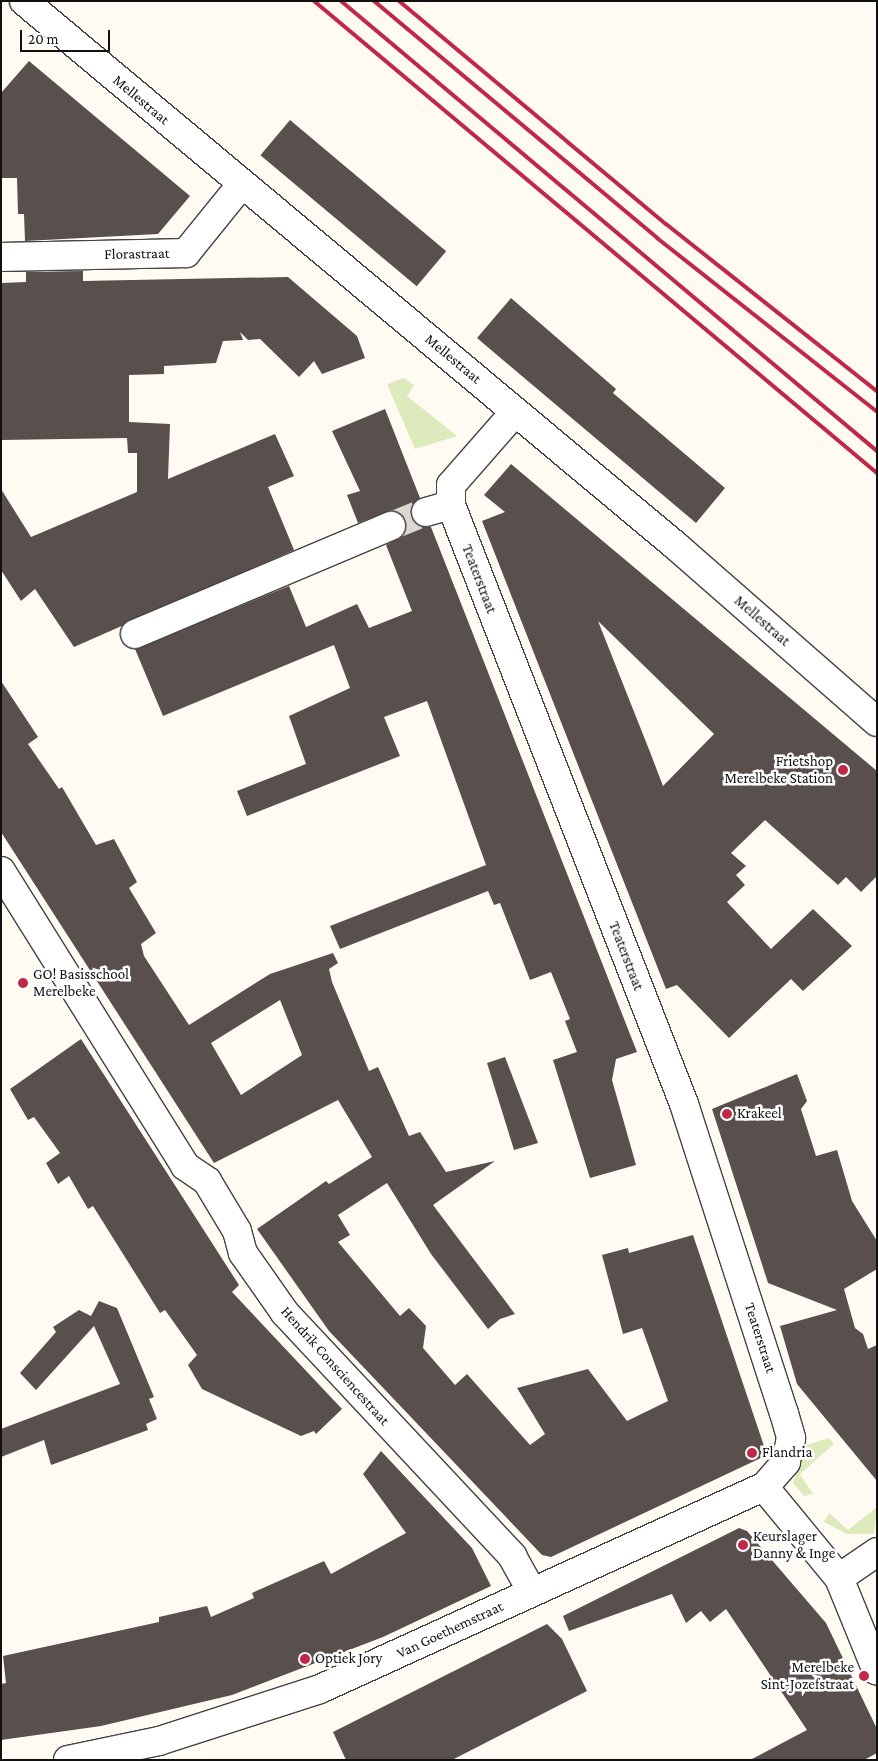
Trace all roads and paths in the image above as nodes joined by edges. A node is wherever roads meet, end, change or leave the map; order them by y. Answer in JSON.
{"nodes":[{"id":1,"x":24,"y":1,"type":"edge"},
{"id":2,"x":241,"y":185,"type":"junction"},
{"id":3,"x":1,"y":258,"type":"edge"},
{"id":4,"x":515,"y":412,"type":"junction"},
{"id":5,"x":391,"y":526,"type":"tunnel mouth"},
{"id":6,"x":136,"y":634,"type":"dead end"},
{"id":7,"x":877,"y":722,"type":"edge"},
{"id":8,"x":1,"y":871,"type":"edge"},
{"id":9,"x":764,"y":1488,"type":"junction"},
{"id":10,"x":877,"y":1552,"type":"edge"},
{"id":11,"x":839,"y":1578,"type":"junction"},
{"id":12,"x":532,"y":1592,"type":"junction"},
{"id":13,"x":877,"y":1671,"type":"edge"},
{"id":14,"x":163,"y":1750,"type":"edge"},
{"id":15,"x":68,"y":1760,"type":"edge"}],
"edges":[{"from":1,"to":2,"type":"street","name":"Mellestraat"},
{"from":2,"to":3,"type":"street","name":"Florastraat"},
{"from":2,"to":4,"type":"street","name":"Mellestraat"},
{"from":4,"to":7,"type":"street","name":"Mellestraat"},
{"from":4,"to":9,"type":"street","name":"Teaterstraat"},
{"from":5,"to":6,"type":"street"},
{"from":8,"to":12,"type":"street","name":"Hendrik Consciencestraat"},
{"from":9,"to":11,"type":"street"},
{"from":9,"to":12,"type":"street","name":"Van Goethemstraat"},
{"from":10,"to":11,"type":"street"},
{"from":11,"to":13,"type":"street"},
{"from":12,"to":14,"type":"street","name":"Van Goethemstraat"},
{"from":14,"to":15,"type":"street","name":"Van Goethemstraat"}]}
